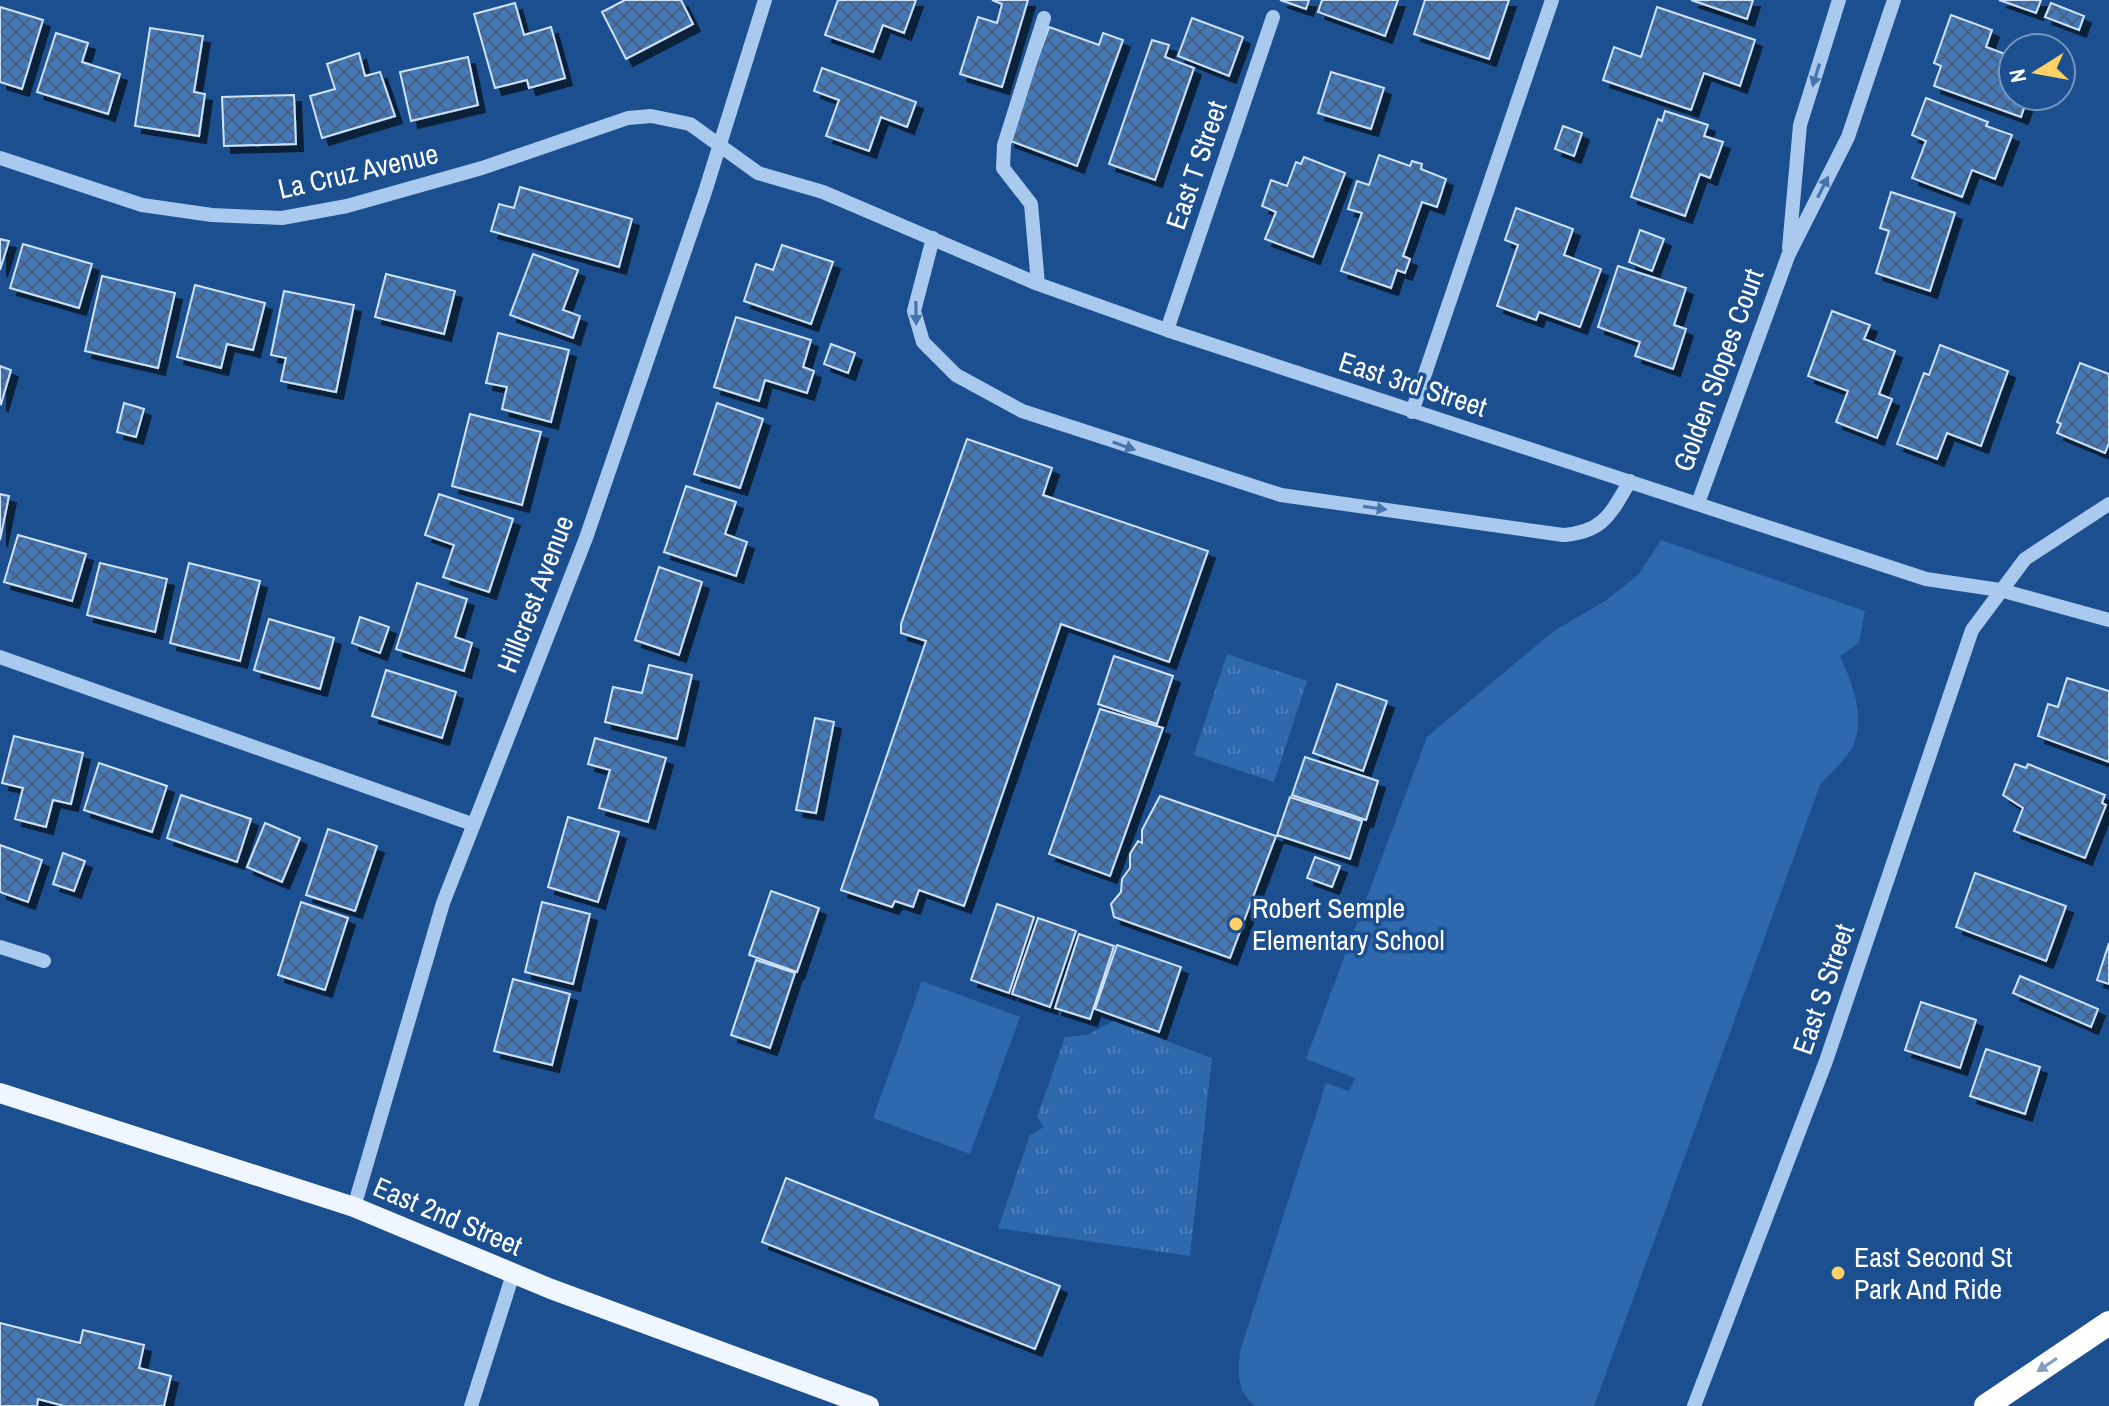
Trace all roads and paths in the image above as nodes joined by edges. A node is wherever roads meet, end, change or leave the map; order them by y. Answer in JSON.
{"nodes":[{"id":1,"x":765,"y":0,"type":"edge"},
{"id":2,"x":1552,"y":0,"type":"edge"},
{"id":3,"x":1839,"y":0,"type":"edge"},
{"id":4,"x":1894,"y":0,"type":"edge"},
{"id":5,"x":1273,"y":17,"type":"dead end"},
{"id":6,"x":1044,"y":18,"type":"dead end"},
{"id":7,"x":719,"y":144,"type":"junction"},
{"id":8,"x":0,"y":158,"type":"edge"},
{"id":9,"x":933,"y":238,"type":"junction"},
{"id":10,"x":1788,"y":256,"type":"junction"},
{"id":11,"x":1038,"y":284,"type":"junction"},
{"id":12,"x":1167,"y":330,"type":"junction"},
{"id":13,"x":1412,"y":412,"type":"junction"},
{"id":14,"x":1630,"y":481,"type":"junction"},
{"id":15,"x":1698,"y":503,"type":"junction"},
{"id":16,"x":2109,"y":504,"type":"edge"},
{"id":17,"x":2000,"y":590,"type":"junction"},
{"id":18,"x":2109,"y":620,"type":"edge"},
{"id":19,"x":0,"y":657,"type":"edge"},
{"id":20,"x":472,"y":824,"type":"junction"},
{"id":21,"x":0,"y":947,"type":"edge"},
{"id":22,"x":44,"y":961,"type":"dead end"},
{"id":23,"x":0,"y":1093,"type":"edge"},
{"id":24,"x":354,"y":1207,"type":"junction"},
{"id":25,"x":513,"y":1274,"type":"junction"},
{"id":26,"x":2109,"y":1323,"type":"edge"},
{"id":27,"x":471,"y":1406,"type":"edge"},
{"id":28,"x":869,"y":1406,"type":"edge"},
{"id":29,"x":1694,"y":1406,"type":"edge"},
{"id":30,"x":1986,"y":1406,"type":"edge"}],
"edges":[{"from":1,"to":7,"type":"street","name":"Hillcrest Avenue"},
{"from":2,"to":13,"type":"street"},
{"from":3,"to":10,"type":"street","name":"Golden Slopes Court","one_way":true},
{"from":10,"to":4,"type":"street","name":"Golden Slopes Court","one_way":true},
{"from":5,"to":12,"type":"street","name":"East T Street"},
{"from":6,"to":11,"type":"street"},
{"from":7,"to":8,"type":"street","name":"La Cruz Avenue"},
{"from":7,"to":9,"type":"street","name":"East 3rd Street"},
{"from":7,"to":20,"type":"street","name":"Hillcrest Avenue"},
{"from":9,"to":11,"type":"street","name":"East 3rd Street"},
{"from":9,"to":14,"type":"street","one_way":true},
{"from":10,"to":15,"type":"street","name":"Golden Slopes Court"},
{"from":11,"to":12,"type":"street","name":"East 3rd Street"},
{"from":12,"to":13,"type":"street","name":"East 3rd Street"},
{"from":13,"to":14,"type":"street","name":"East 3rd Street"},
{"from":14,"to":15,"type":"street","name":"East 3rd Street"},
{"from":15,"to":17,"type":"street","name":"East 3rd Street"},
{"from":16,"to":17,"type":"street","name":"East S Street"},
{"from":17,"to":18,"type":"street","name":"East 3rd Street"},
{"from":17,"to":29,"type":"street","name":"East S Street"},
{"from":19,"to":20,"type":"street"},
{"from":20,"to":24,"type":"street","name":"Hillcrest Avenue"},
{"from":21,"to":22,"type":"street"},
{"from":23,"to":24,"type":"main road","name":"East 2nd Street"},
{"from":24,"to":25,"type":"main road","name":"East 2nd Street"},
{"from":25,"to":27,"type":"street"},
{"from":25,"to":28,"type":"main road","name":"East 2nd Street"},
{"from":26,"to":30,"type":"highway","one_way":true}]}
